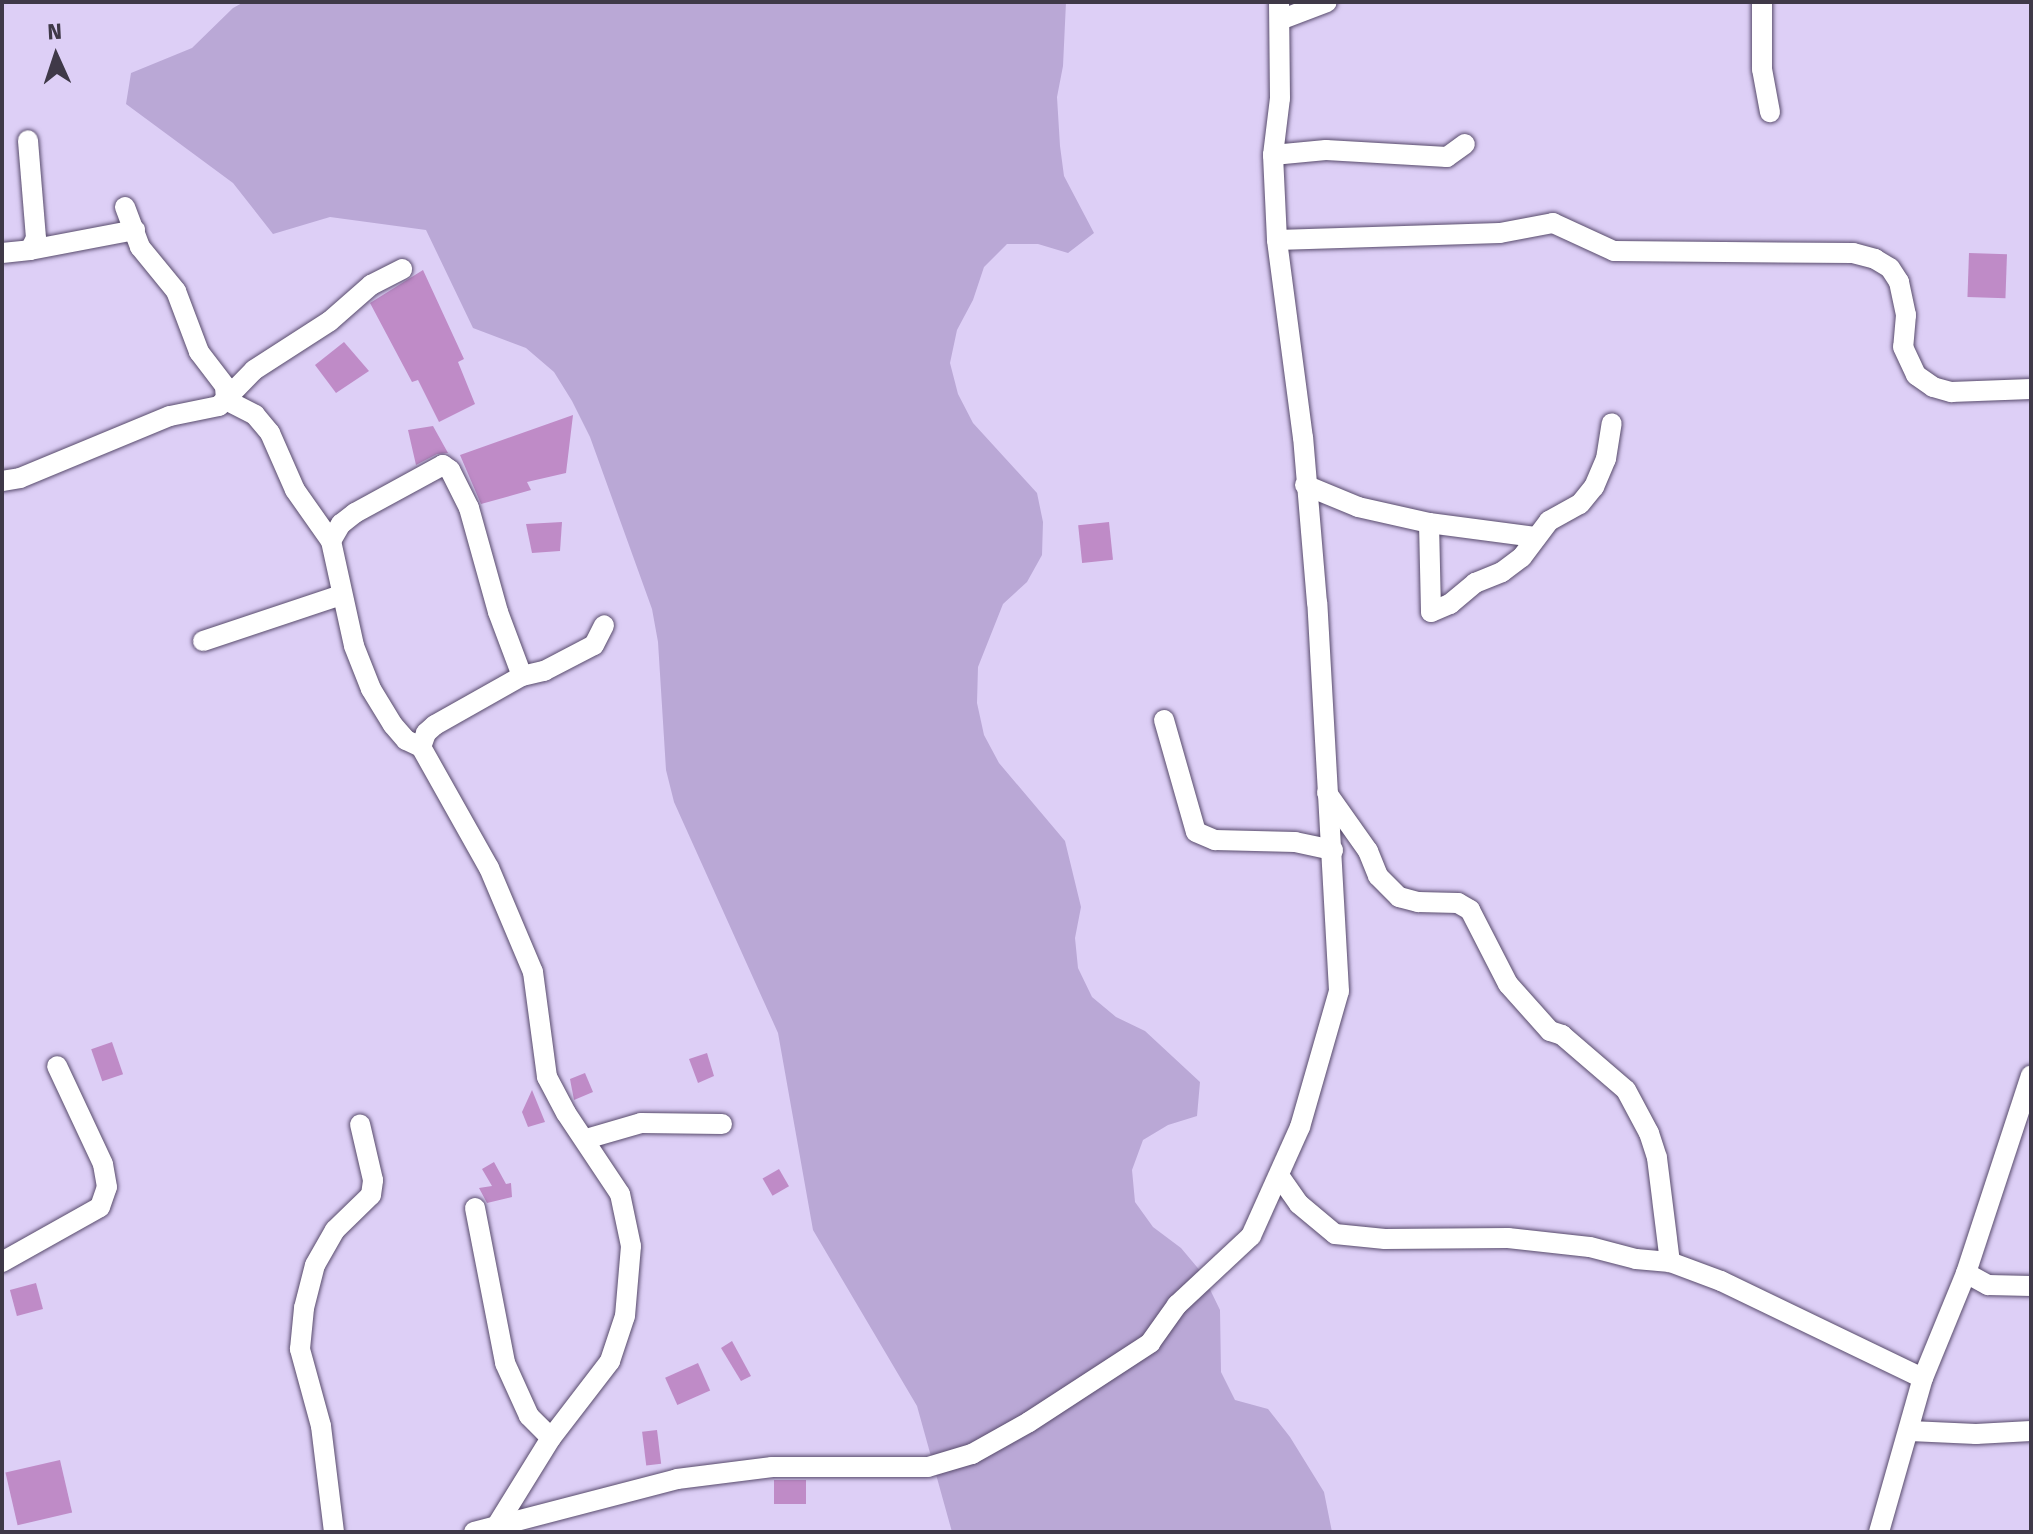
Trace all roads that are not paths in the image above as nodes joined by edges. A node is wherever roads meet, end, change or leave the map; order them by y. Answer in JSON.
{"nodes":[{"id":1,"x":1327,"y":2,"type":"edge"},
{"id":2,"x":1762,"y":2,"type":"edge"},
{"id":3,"x":1279,"y":11,"type":"edge"},
{"id":4,"x":1770,"y":112,"type":"dead end"},
{"id":5,"x":28,"y":140,"type":"dead end"},
{"id":6,"x":1465,"y":144,"type":"dead end"},
{"id":7,"x":1273,"y":155,"type":"junction"},
{"id":8,"x":125,"y":207,"type":"dead end"},
{"id":9,"x":135,"y":230,"type":"junction"},
{"id":10,"x":1277,"y":240,"type":"junction"},
{"id":11,"x":30,"y":250,"type":"junction"},
{"id":12,"x":2,"y":253,"type":"edge"},
{"id":13,"x":402,"y":269,"type":"dead end"},
{"id":14,"x":2031,"y":389,"type":"edge"},
{"id":15,"x":226,"y":400,"type":"junction"},
{"id":16,"x":1612,"y":423,"type":"dead end"},
{"id":17,"x":2,"y":481,"type":"edge"},
{"id":18,"x":1305,"y":485,"type":"junction"},
{"id":19,"x":1429,"y":523,"type":"junction"},
{"id":20,"x":1535,"y":537,"type":"junction"},
{"id":21,"x":331,"y":541,"type":"junction"},
{"id":22,"x":341,"y":595,"type":"junction"},
{"id":23,"x":604,"y":625,"type":"dead end"},
{"id":24,"x":203,"y":641,"type":"dead end"},
{"id":25,"x":522,"y":676,"type":"junction"},
{"id":26,"x":1164,"y":720,"type":"dead end"},
{"id":27,"x":421,"y":747,"type":"junction"},
{"id":28,"x":1325,"y":791,"type":"junction"},
{"id":29,"x":1333,"y":850,"type":"junction"},
{"id":30,"x":57,"y":1066,"type":"dead end"},
{"id":31,"x":2031,"y":1075,"type":"edge"},
{"id":32,"x":360,"y":1124,"type":"dead end"},
{"id":33,"x":722,"y":1124,"type":"dead end"},
{"id":34,"x":586,"y":1139,"type":"junction"},
{"id":35,"x":1280,"y":1177,"type":"junction"},
{"id":36,"x":475,"y":1208,"type":"dead end"},
{"id":37,"x":2,"y":1262,"type":"edge"},
{"id":38,"x":1670,"y":1262,"type":"junction"},
{"id":39,"x":1966,"y":1273,"type":"junction"},
{"id":40,"x":2031,"y":1286,"type":"edge"},
{"id":41,"x":1923,"y":1378,"type":"junction"},
{"id":42,"x":1910,"y":1431,"type":"junction"},
{"id":43,"x":2031,"y":1431,"type":"edge"},
{"id":44,"x":551,"y":1438,"type":"junction"},
{"id":45,"x":497,"y":1525,"type":"junction"},
{"id":46,"x":334,"y":1532,"type":"edge"},
{"id":47,"x":474,"y":1532,"type":"edge"},
{"id":48,"x":1879,"y":1532,"type":"edge"}],
"edges":[{"from":1,"to":3,"type":"street"},
{"from":2,"to":4,"type":"street"},
{"from":3,"to":7,"type":"street"},
{"from":5,"to":11,"type":"street"},
{"from":6,"to":7,"type":"street"},
{"from":7,"to":10,"type":"street"},
{"from":8,"to":9,"type":"street"},
{"from":9,"to":11,"type":"street"},
{"from":9,"to":15,"type":"street"},
{"from":10,"to":14,"type":"street"},
{"from":10,"to":18,"type":"street"},
{"from":11,"to":12,"type":"street"},
{"from":13,"to":15,"type":"street"},
{"from":15,"to":17,"type":"street"},
{"from":15,"to":21,"type":"street"},
{"from":16,"to":20,"type":"street"},
{"from":18,"to":19,"type":"street"},
{"from":18,"to":28,"type":"street"},
{"from":19,"to":20,"type":"street"},
{"from":19,"to":20,"type":"street"},
{"from":21,"to":22,"type":"street"},
{"from":21,"to":25,"type":"street"},
{"from":22,"to":24,"type":"street"},
{"from":22,"to":27,"type":"street"},
{"from":23,"to":25,"type":"street"},
{"from":25,"to":27,"type":"street"},
{"from":26,"to":29,"type":"street"},
{"from":27,"to":34,"type":"street"},
{"from":28,"to":29,"type":"street"},
{"from":28,"to":38,"type":"street"},
{"from":29,"to":35,"type":"street"},
{"from":30,"to":37,"type":"street"},
{"from":31,"to":39,"type":"street"},
{"from":32,"to":46,"type":"street"},
{"from":33,"to":34,"type":"street"},
{"from":34,"to":44,"type":"street"},
{"from":35,"to":38,"type":"street"},
{"from":35,"to":45,"type":"street"},
{"from":36,"to":44,"type":"street"},
{"from":38,"to":41,"type":"street"},
{"from":39,"to":40,"type":"street"},
{"from":39,"to":41,"type":"street"},
{"from":41,"to":42,"type":"street"},
{"from":42,"to":43,"type":"street"},
{"from":42,"to":48,"type":"street"},
{"from":44,"to":45,"type":"street"},
{"from":45,"to":47,"type":"street"}]}
